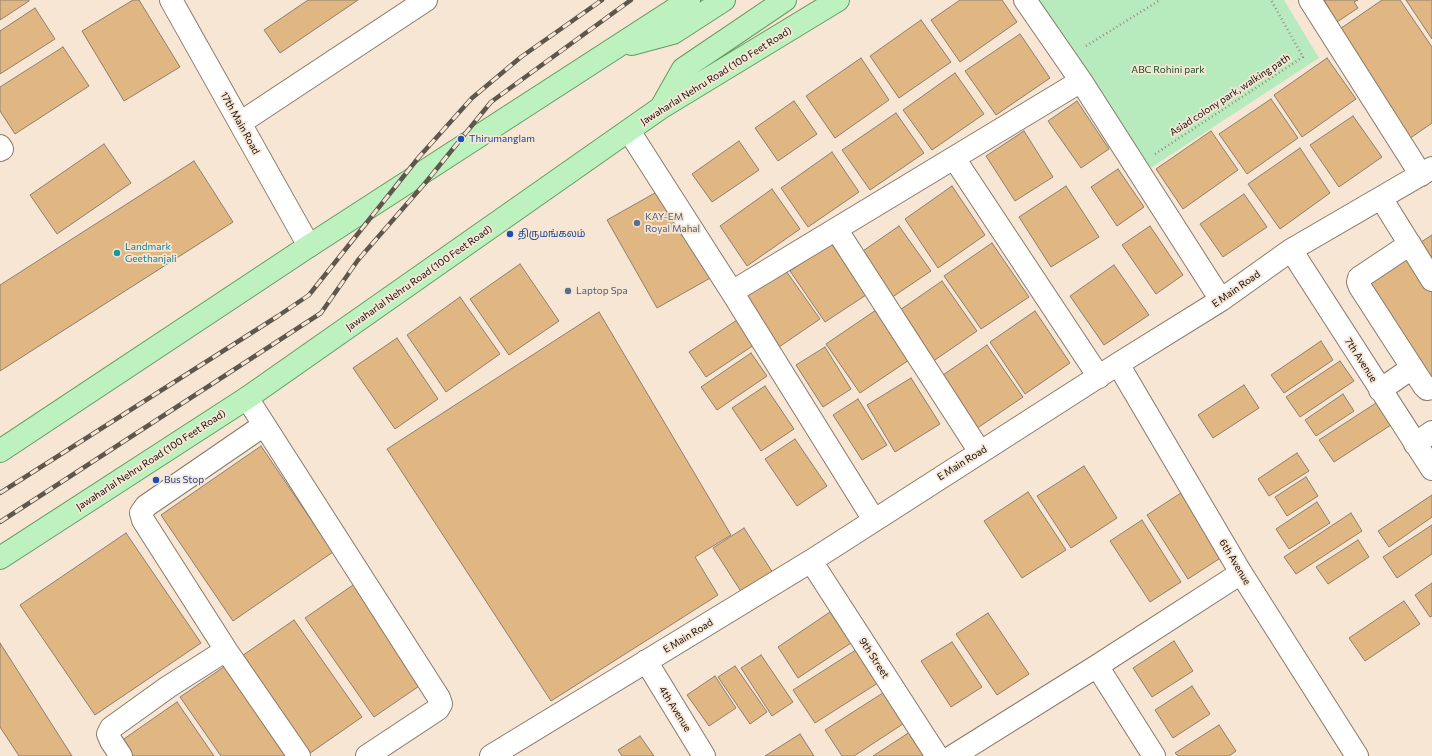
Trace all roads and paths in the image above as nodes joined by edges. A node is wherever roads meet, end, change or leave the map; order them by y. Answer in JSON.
{"nodes":[{"id":1,"x":171,"y":0,"type":"edge"},
{"id":2,"x":426,"y":0,"type":"edge"},
{"id":3,"x":689,"y":0,"type":"edge"},
{"id":4,"x":724,"y":0,"type":"edge"},
{"id":5,"x":785,"y":0,"type":"edge"},
{"id":6,"x":838,"y":0,"type":"edge"},
{"id":7,"x":1024,"y":0,"type":"edge"},
{"id":8,"x":1160,"y":0,"type":"edge"},
{"id":9,"x":1271,"y":0,"type":"edge"},
{"id":10,"x":1310,"y":0,"type":"edge"},
{"id":11,"x":614,"y":48,"type":"junction"},
{"id":12,"x":1081,"y":49,"type":"dead end"},
{"id":13,"x":1081,"y":81,"type":"junction"},
{"id":14,"x":662,"y":107,"type":"junction"},
{"id":15,"x":240,"y":123,"type":"junction"},
{"id":16,"x":629,"y":131,"type":"junction"},
{"id":17,"x":0,"y":146,"type":"edge"},
{"id":18,"x":0,"y":150,"type":"edge"},
{"id":19,"x":1152,"y":156,"type":"dead end"},
{"id":20,"x":954,"y":158,"type":"junction"},
{"id":21,"x":1427,"y":172,"type":"edge"},
{"id":22,"x":1381,"y":198,"type":"junction"},
{"id":23,"x":836,"y":229,"type":"junction"},
{"id":24,"x":1410,"y":244,"type":"junction"},
{"id":25,"x":309,"y":246,"type":"junction"},
{"id":26,"x":1290,"y":250,"type":"junction"},
{"id":27,"x":1432,"y":280,"type":"edge"},
{"id":28,"x":732,"y":292,"type":"junction"},
{"id":29,"x":1221,"y":300,"type":"junction"},
{"id":30,"x":1118,"y":364,"type":"junction"},
{"id":31,"x":1412,"y":368,"type":"junction"},
{"id":32,"x":1099,"y":377,"type":"junction"},
{"id":33,"x":1432,"y":388,"type":"edge"},
{"id":34,"x":1380,"y":390,"type":"junction"},
{"id":35,"x":247,"y":398,"type":"junction"},
{"id":36,"x":264,"y":425,"type":"junction"},
{"id":37,"x":1424,"y":438,"type":"edge"},
{"id":38,"x":0,"y":451,"type":"edge"},
{"id":39,"x":980,"y":452,"type":"junction"},
{"id":40,"x":1432,"y":469,"type":"edge"},
{"id":41,"x":874,"y":520,"type":"junction"},
{"id":42,"x":0,"y":558,"type":"edge"},
{"id":43,"x":811,"y":561,"type":"junction"},
{"id":44,"x":1241,"y":573,"type":"junction"},
{"id":45,"x":226,"y":650,"type":"junction"},
{"id":46,"x":646,"y":661,"type":"junction"},
{"id":47,"x":1097,"y":666,"type":"junction"},
{"id":48,"x":121,"y":756,"type":"edge"},
{"id":49,"x":299,"y":756,"type":"edge"},
{"id":50,"x":367,"y":756,"type":"edge"},
{"id":51,"x":491,"y":756,"type":"edge"},
{"id":52,"x":704,"y":756,"type":"edge"},
{"id":53,"x":937,"y":756,"type":"edge"},
{"id":54,"x":953,"y":756,"type":"edge"},
{"id":55,"x":1154,"y":756,"type":"edge"},
{"id":56,"x":1357,"y":756,"type":"edge"}],
"edges":[{"from":1,"to":15,"type":"street","name":"17th Main Road"},
{"from":2,"to":15,"type":"street"},
{"from":3,"to":11,"type":"main road"},
{"from":4,"to":11,"type":"main road"},
{"from":5,"to":14,"type":"main road"},
{"from":6,"to":14,"type":"main road","name":"Jawaharlal Nehru Road (100 Feet Road)"},
{"from":7,"to":13,"type":"street"},
{"from":8,"to":12,"type":"path"},
{"from":9,"to":19,"type":"path","name":"Asiad colony park, walking path"},
{"from":10,"to":21,"type":"street"},
{"from":11,"to":25,"type":"main road"},
{"from":13,"to":20,"type":"street"},
{"from":13,"to":29,"type":"street"},
{"from":14,"to":16,"type":"main road","name":"Jawaharlal Nehru Road (100 Feet Road)"},
{"from":15,"to":25,"type":"street","name":"17th Main Road"},
{"from":16,"to":28,"type":"street"},
{"from":16,"to":35,"type":"main road","name":"Jawaharlal Nehru Road (100 Feet Road)"},
{"from":17,"to":18,"type":"street"},
{"from":20,"to":23,"type":"street"},
{"from":20,"to":32,"type":"street"},
{"from":21,"to":22,"type":"street","name":"E Main Road"},
{"from":22,"to":24,"type":"street"},
{"from":22,"to":26,"type":"street","name":"E Main Road"},
{"from":23,"to":28,"type":"street"},
{"from":23,"to":39,"type":"street"},
{"from":24,"to":27,"type":"street"},
{"from":24,"to":31,"type":"street"},
{"from":25,"to":38,"type":"main road"},
{"from":26,"to":29,"type":"street","name":"E Main Road"},
{"from":26,"to":34,"type":"street","name":"7th Avenue"},
{"from":28,"to":41,"type":"street"},
{"from":29,"to":30,"type":"street","name":"E Main Road"},
{"from":30,"to":32,"type":"street","name":"E Main Road"},
{"from":30,"to":44,"type":"street","name":"6th Avenue"},
{"from":31,"to":33,"type":"street"},
{"from":31,"to":34,"type":"street"},
{"from":32,"to":39,"type":"street","name":"E Main Road"},
{"from":34,"to":37,"type":"street","name":"7th Avenue"},
{"from":35,"to":36,"type":"street"},
{"from":35,"to":42,"type":"main road","name":"Jawaharlal Nehru Road (100 Feet Road)"},
{"from":36,"to":45,"type":"street"},
{"from":36,"to":50,"type":"street"},
{"from":37,"to":40,"type":"street","name":"7th Avenue"},
{"from":39,"to":41,"type":"street","name":"E Main Road"},
{"from":41,"to":43,"type":"street","name":"E Main Road"},
{"from":43,"to":46,"type":"street","name":"E Main Road"},
{"from":43,"to":53,"type":"street","name":"9th Street"},
{"from":44,"to":47,"type":"street"},
{"from":44,"to":56,"type":"street","name":"6th Avenue"},
{"from":45,"to":48,"type":"street"},
{"from":45,"to":49,"type":"street"},
{"from":46,"to":51,"type":"street","name":"E Main Road"},
{"from":46,"to":52,"type":"street","name":"4th Avenue"},
{"from":47,"to":54,"type":"street"},
{"from":47,"to":55,"type":"street"}]}
